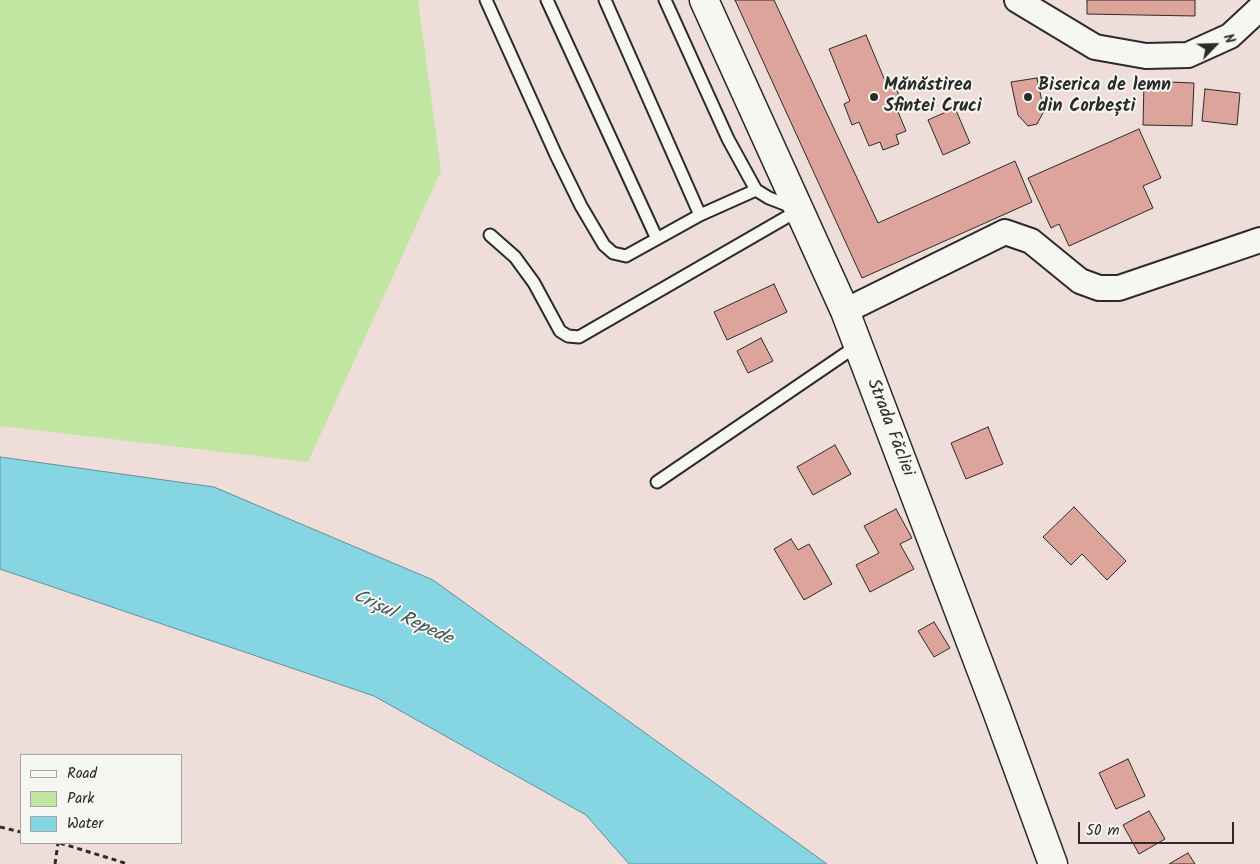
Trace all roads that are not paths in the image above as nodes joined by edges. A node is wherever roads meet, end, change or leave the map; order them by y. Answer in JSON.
{"nodes":[{"id":1,"x":486,"y":0,"type":"edge"},
{"id":2,"x":547,"y":0,"type":"edge"},
{"id":3,"x":605,"y":0,"type":"edge"},
{"id":4,"x":665,"y":0,"type":"edge"},
{"id":5,"x":704,"y":0,"type":"edge"},
{"id":6,"x":1017,"y":0,"type":"edge"},
{"id":7,"x":1260,"y":8,"type":"edge"},
{"id":8,"x":756,"y":190,"type":"junction"},
{"id":9,"x":799,"y":210,"type":"junction"},
{"id":10,"x":700,"y":215,"type":"junction"},
{"id":11,"x":490,"y":235,"type":"dead end"},
{"id":12,"x":658,"y":238,"type":"junction"},
{"id":13,"x":1260,"y":240,"type":"edge"},
{"id":14,"x":845,"y":311,"type":"junction"},
{"id":15,"x":858,"y":344,"type":"junction"},
{"id":16,"x":657,"y":482,"type":"dead end"},
{"id":17,"x":1053,"y":864,"type":"edge"}],
"edges":[{"from":1,"to":12,"type":"lane"},
{"from":2,"to":12,"type":"lane"},
{"from":3,"to":10,"type":"lane"},
{"from":4,"to":8,"type":"lane"},
{"from":5,"to":9,"type":"street","name":"Strada Făcliei"},
{"from":6,"to":7,"type":"street"},
{"from":8,"to":9,"type":"lane"},
{"from":8,"to":10,"type":"lane"},
{"from":9,"to":11,"type":"lane"},
{"from":9,"to":14,"type":"street","name":"Strada Făcliei"},
{"from":10,"to":12,"type":"lane"},
{"from":13,"to":14,"type":"street"},
{"from":14,"to":15,"type":"street","name":"Strada Făcliei"},
{"from":15,"to":16,"type":"lane"},
{"from":15,"to":17,"type":"street","name":"Strada Făcliei"}]}
